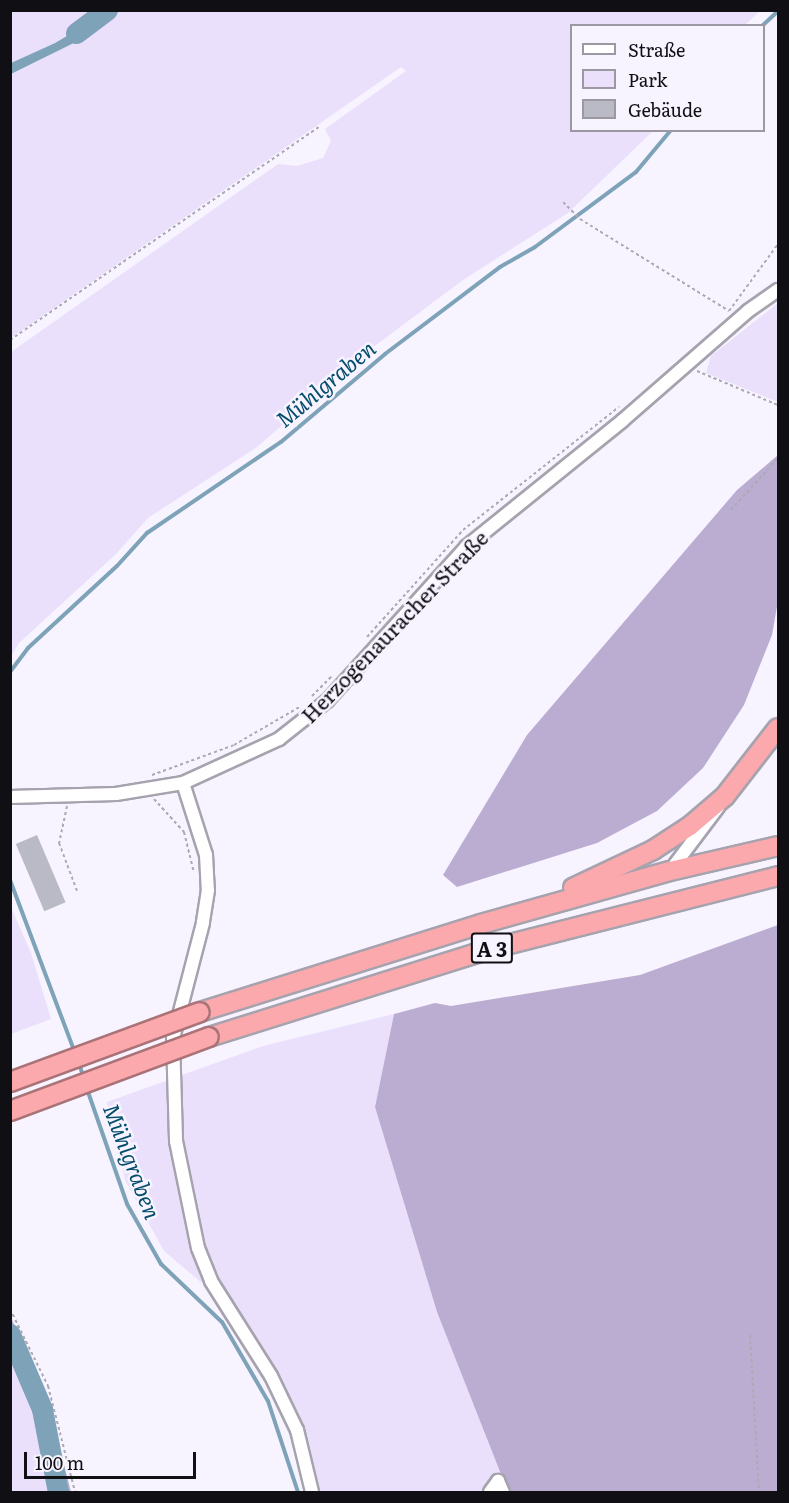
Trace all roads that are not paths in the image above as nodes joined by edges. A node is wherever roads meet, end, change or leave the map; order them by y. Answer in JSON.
{"nodes":[{"id":1,"x":778,"y":290,"type":"edge"},
{"id":2,"x":778,"y":728,"type":"edge"},
{"id":3,"x":183,"y":783,"type":"junction"},
{"id":4,"x":725,"y":796,"type":"junction"},
{"id":5,"x":10,"y":797,"type":"edge"},
{"id":6,"x":778,"y":846,"type":"edge"},
{"id":7,"x":670,"y":871,"type":"junction"},
{"id":8,"x":778,"y":876,"type":"edge"},
{"id":9,"x":481,"y":924,"type":"junction"},
{"id":10,"x":10,"y":1082,"type":"edge"},
{"id":11,"x":10,"y":1111,"type":"edge"},
{"id":12,"x":312,"y":1492,"type":"edge"},
{"id":13,"x":490,"y":1492,"type":"edge"},
{"id":14,"x":503,"y":1492,"type":"edge"}],
"edges":[{"from":1,"to":3,"type":"street","name":"Herzogenauracher Straße"},
{"from":2,"to":4,"type":"highway"},
{"from":3,"to":5,"type":"street","name":"Herzogenauracher Straße"},
{"from":3,"to":12,"type":"street"},
{"from":4,"to":7,"type":"street"},
{"from":4,"to":9,"type":"highway"},
{"from":6,"to":7,"type":"highway","number":"A 3"},
{"from":7,"to":9,"type":"highway","number":"A 3"},
{"from":8,"to":11,"type":"highway","number":"A 3","bridge":true},
{"from":9,"to":10,"type":"highway","number":"A 3","bridge":true},
{"from":13,"to":14,"type":"street"}]}
